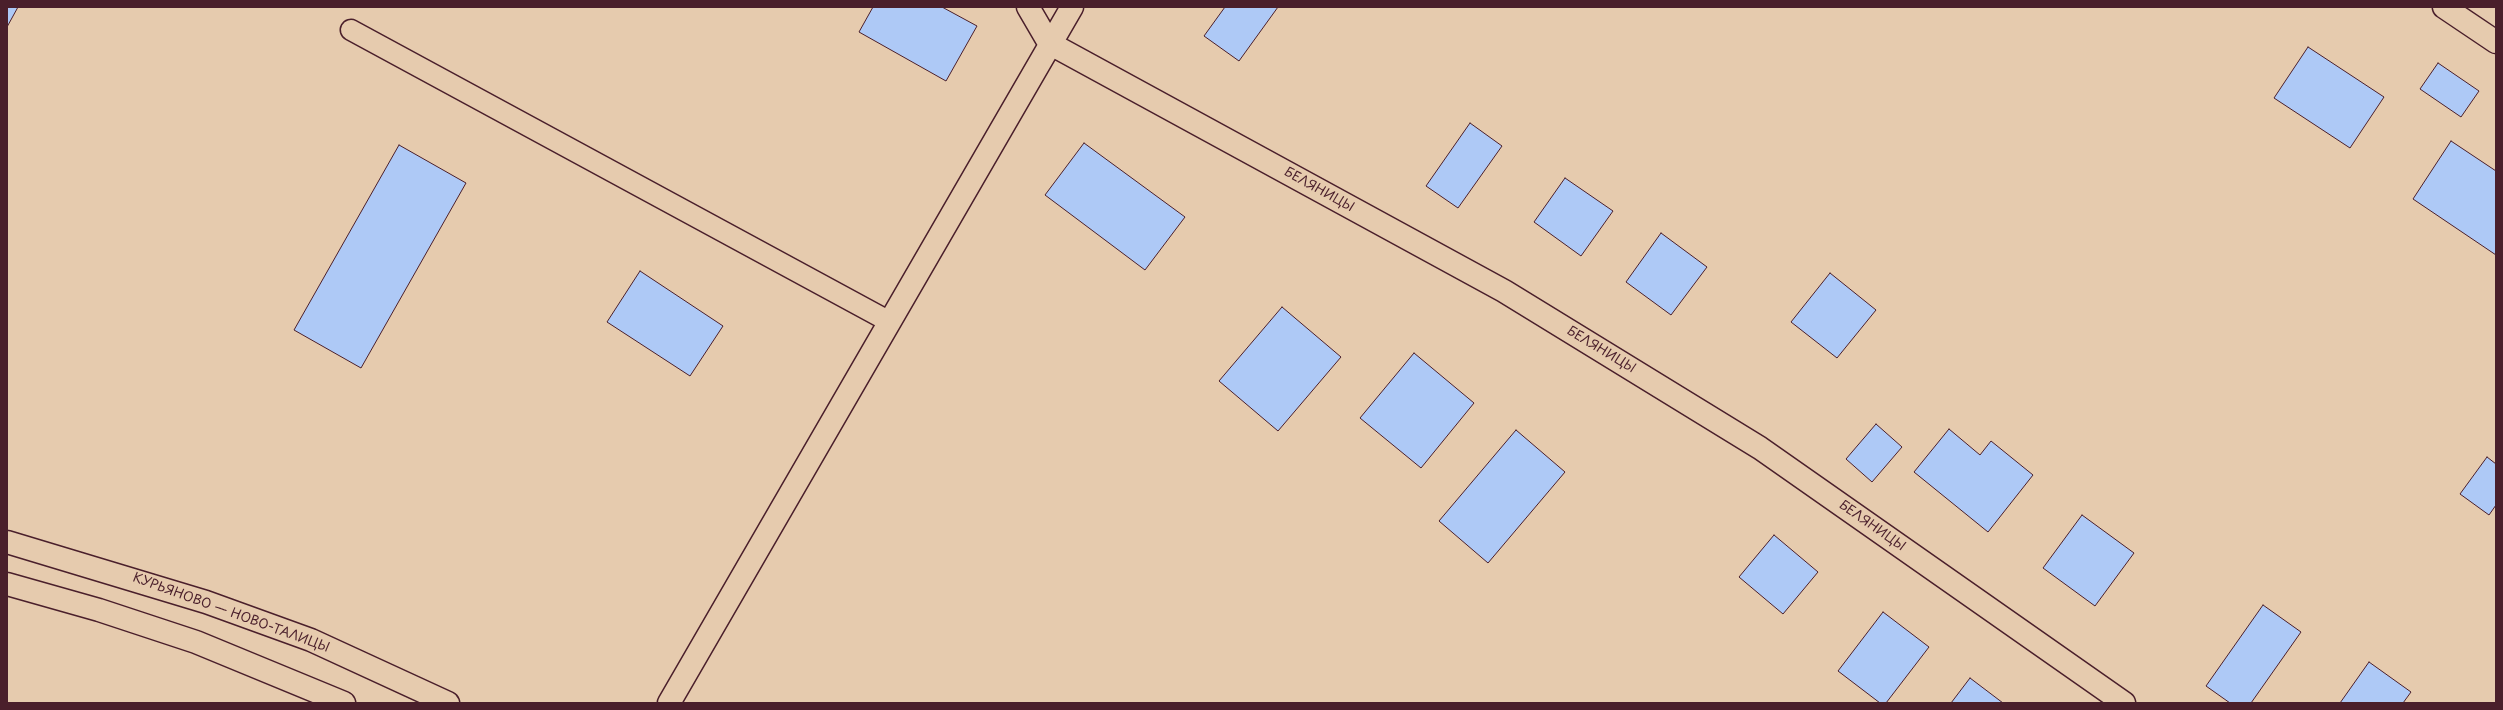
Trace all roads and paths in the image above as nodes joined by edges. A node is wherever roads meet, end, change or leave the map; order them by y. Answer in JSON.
{"nodes":[{"id":1,"x":1028,"y":7,"type":"edge"},
{"id":2,"x":1072,"y":7,"type":"edge"},
{"id":3,"x":2444,"y":7,"type":"edge"},
{"id":4,"x":351,"y":30,"type":"dead end"},
{"id":5,"x":2496,"y":42,"type":"edge"},
{"id":6,"x":1049,"y":43,"type":"junction"},
{"id":7,"x":890,"y":322,"type":"junction"},
{"id":8,"x":7,"y":542,"type":"edge"},
{"id":9,"x":7,"y":584,"type":"edge"},
{"id":10,"x":344,"y":703,"type":"edge"},
{"id":11,"x":448,"y":703,"type":"edge"},
{"id":12,"x":669,"y":703,"type":"edge"},
{"id":13,"x":2124,"y":703,"type":"edge"}],
"edges":[{"from":1,"to":6,"type":"street"},
{"from":2,"to":6,"type":"street"},
{"from":3,"to":5,"type":"street"},
{"from":4,"to":7,"type":"lane"},
{"from":6,"to":7,"type":"street"},
{"from":6,"to":13,"type":"street","name":"БЕЛЯНИЦЫ"},
{"from":7,"to":12,"type":"street"},
{"from":8,"to":11,"type":"street","name":"КУРЬЯНОВО — НОВО-ТАЛИЦЫ"},
{"from":9,"to":10,"type":"street"}]}
